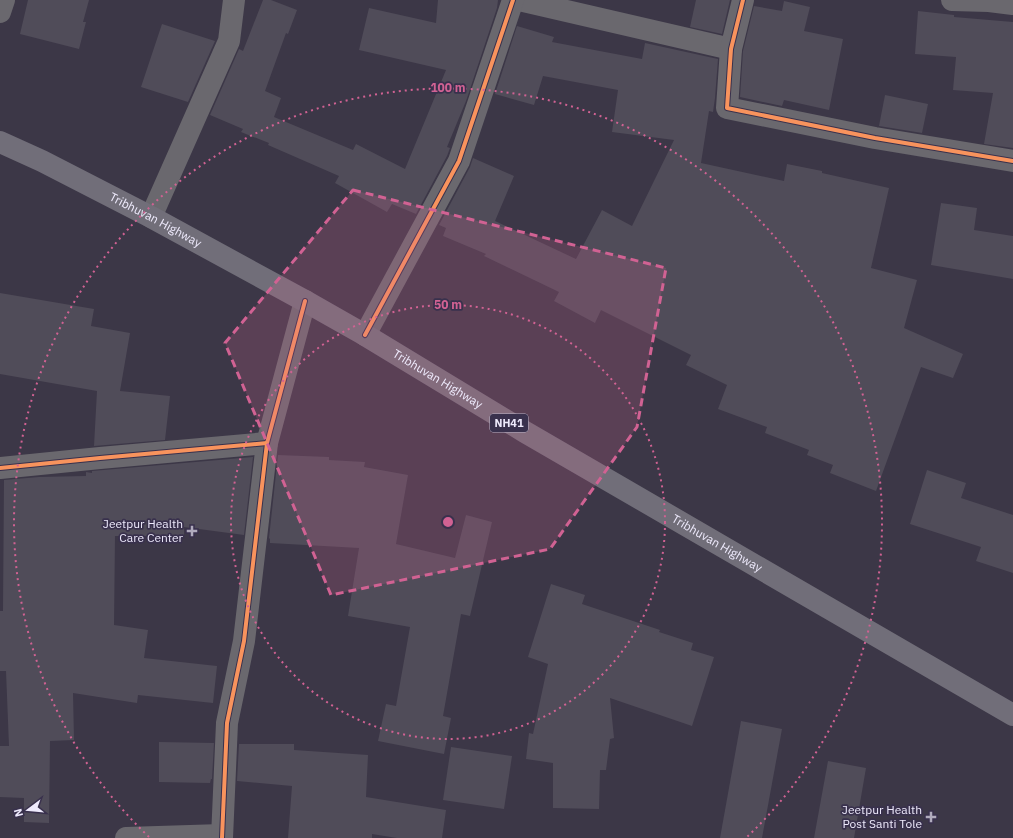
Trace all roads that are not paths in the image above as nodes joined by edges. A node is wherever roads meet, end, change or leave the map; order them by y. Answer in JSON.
{"nodes":[{"id":1,"x":4,"y":0,"type":"edge"},
{"id":2,"x":234,"y":0,"type":"edge"},
{"id":3,"x":513,"y":0,"type":"edge"},
{"id":4,"x":519,"y":0,"type":"edge"},
{"id":5,"x":744,"y":0,"type":"edge"},
{"id":6,"x":952,"y":0,"type":"edge"},
{"id":7,"x":1013,"y":4,"type":"edge"},
{"id":8,"x":0,"y":12,"type":"edge"},
{"id":9,"x":731,"y":48,"type":"junction"},
{"id":10,"x":0,"y":142,"type":"edge"},
{"id":11,"x":1013,"y":161,"type":"edge"},
{"id":12,"x":151,"y":217,"type":"junction"},
{"id":13,"x":305,"y":301,"type":"junction"},
{"id":14,"x":365,"y":335,"type":"junction"},
{"id":15,"x":267,"y":443,"type":"junction"},
{"id":16,"x":0,"y":468,"type":"edge"},
{"id":17,"x":1013,"y":715,"type":"edge"},
{"id":18,"x":222,"y":836,"type":"edge"},
{"id":19,"x":126,"y":838,"type":"edge"}],
"edges":[{"from":1,"to":8,"type":"street"},
{"from":2,"to":12,"type":"street"},
{"from":3,"to":14,"type":"street"},
{"from":4,"to":9,"type":"street"},
{"from":5,"to":9,"type":"street"},
{"from":6,"to":7,"type":"street"},
{"from":9,"to":11,"type":"street"},
{"from":10,"to":12,"type":"highway","name":"Tribhuvan Highway","number":"NH41"},
{"from":12,"to":13,"type":"highway","name":"Tribhuvan Highway","number":"NH41"},
{"from":13,"to":14,"type":"highway","name":"Tribhuvan Highway","number":"NH41"},
{"from":13,"to":15,"type":"street"},
{"from":14,"to":17,"type":"highway","name":"Tribhuvan Highway","number":"NH41"},
{"from":15,"to":16,"type":"street"},
{"from":15,"to":18,"type":"street"},
{"from":18,"to":19,"type":"street"}]}
